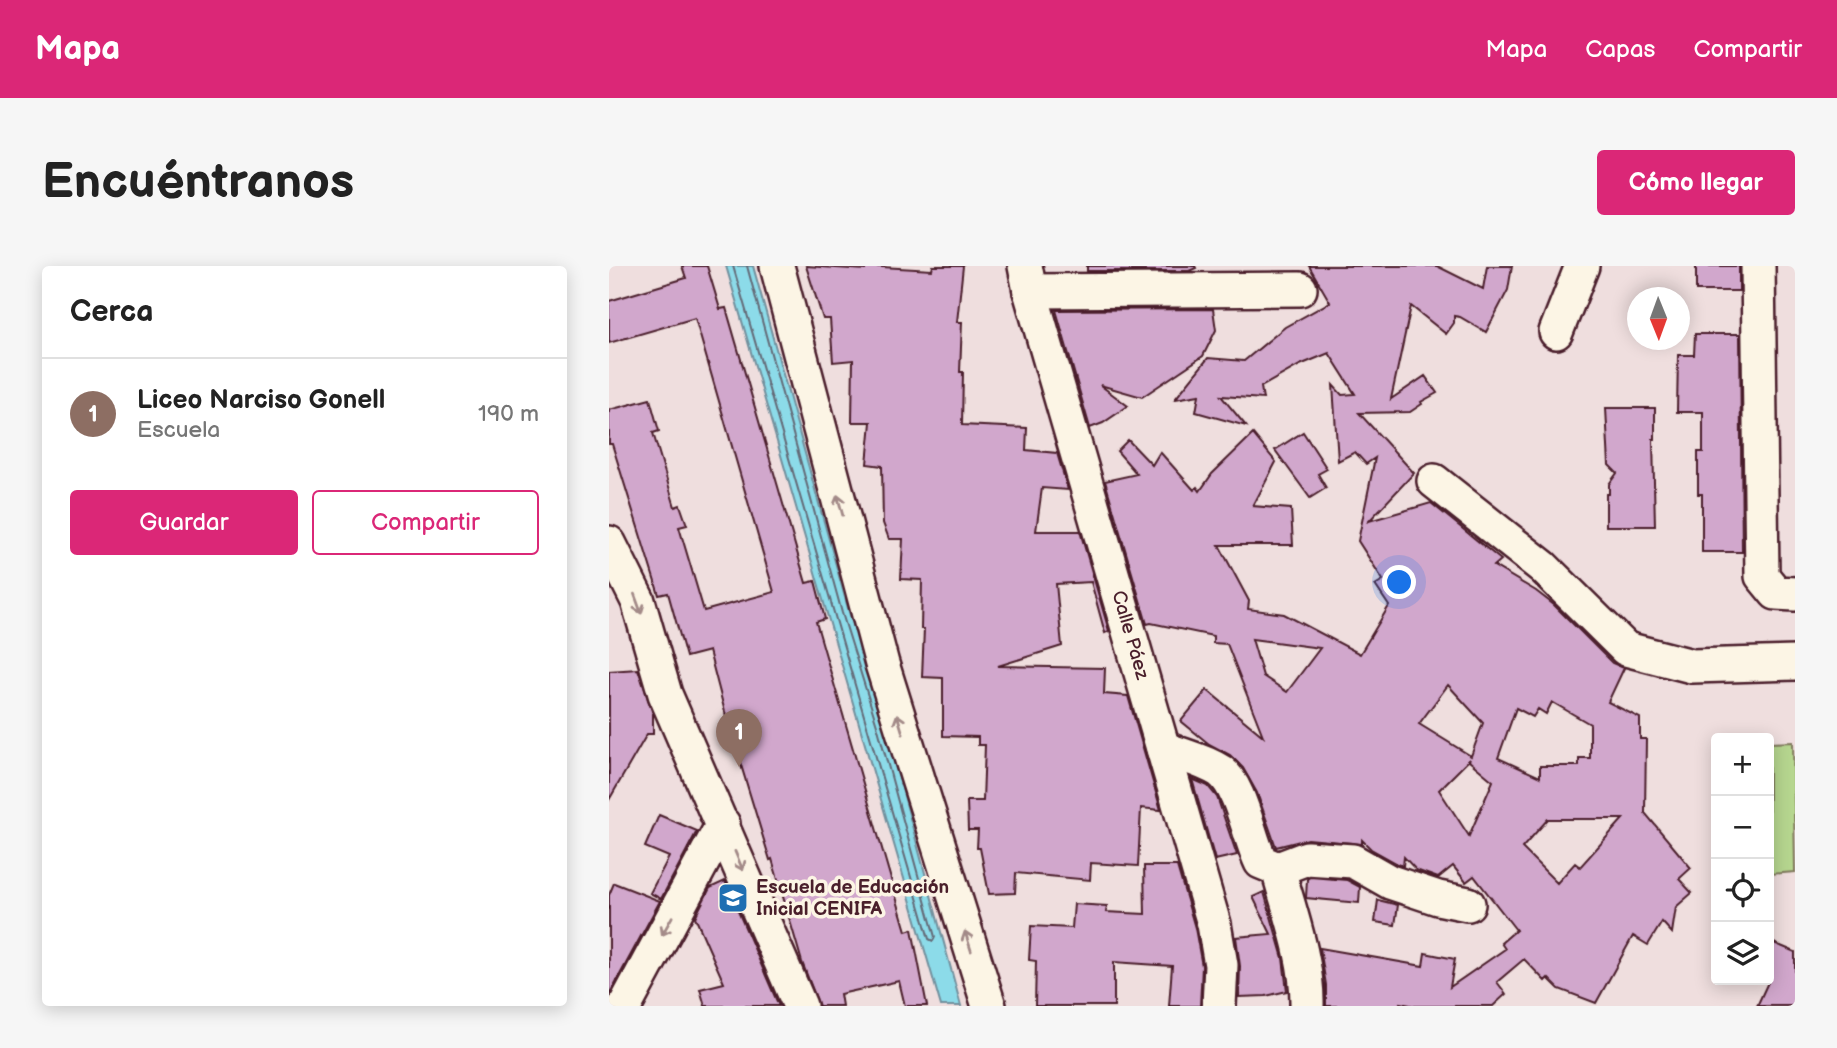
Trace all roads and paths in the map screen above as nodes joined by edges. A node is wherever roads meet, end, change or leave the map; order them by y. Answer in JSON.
{"nodes":[{"id":1,"x":777,"y":266,"type":"edge"},
{"id":2,"x":1582,"y":266,"type":"edge"},
{"id":3,"x":1758,"y":266,"type":"edge"},
{"id":4,"x":1028,"y":279,"type":"edge"},
{"id":5,"x":1300,"y":289,"type":"dead end"},
{"id":6,"x":1556,"y":332,"type":"dead end"},
{"id":7,"x":1434,"y":481,"type":"dead end"},
{"id":8,"x":609,"y":543,"type":"edge"},
{"id":9,"x":1795,"y":594,"type":"edge"},
{"id":10,"x":1795,"y":663,"type":"edge"},
{"id":11,"x":1164,"y":748,"type":"junction"},
{"id":12,"x":723,"y":824,"type":"junction"},
{"id":13,"x":1278,"y":869,"type":"junction"},
{"id":14,"x":1468,"y":904,"type":"dead end"},
{"id":15,"x":625,"y":1006,"type":"edge"},
{"id":16,"x":800,"y":1006,"type":"edge"},
{"id":17,"x":989,"y":1006,"type":"edge"},
{"id":18,"x":1219,"y":1006,"type":"edge"},
{"id":19,"x":1307,"y":1006,"type":"edge"}],
"edges":[{"from":17,"to":1,"type":"street","one_way":true},
{"from":2,"to":6,"type":"street"},
{"from":3,"to":9,"type":"street"},
{"from":4,"to":5,"type":"street"},
{"from":4,"to":11,"type":"street","name":"Calle Páez"},
{"from":7,"to":10,"type":"street"},
{"from":8,"to":12,"type":"street","one_way":true},
{"from":11,"to":13,"type":"street"},
{"from":11,"to":18,"type":"street","name":"Calle Páez"},
{"from":12,"to":15,"type":"street","one_way":true},
{"from":12,"to":16,"type":"street","one_way":true},
{"from":13,"to":14,"type":"street"},
{"from":13,"to":19,"type":"street"}]}
